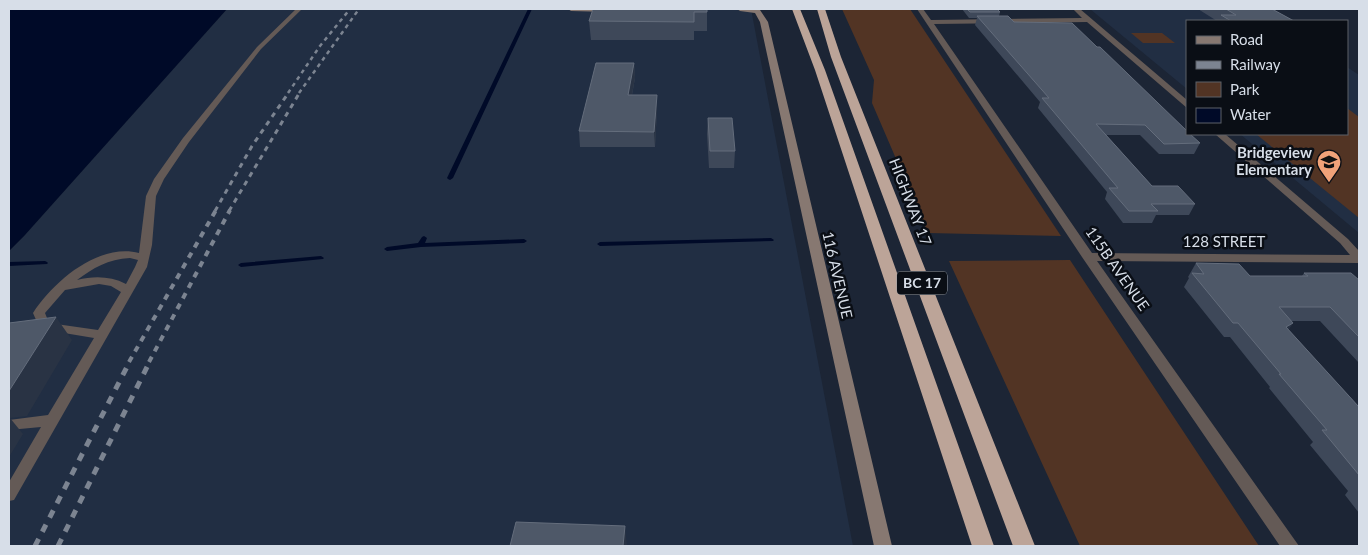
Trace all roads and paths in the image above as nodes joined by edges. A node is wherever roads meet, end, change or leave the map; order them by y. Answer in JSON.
{"nodes":[{"id":1,"x":299,"y":9,"type":"edge"},
{"id":2,"x":571,"y":9,"type":"edge"},
{"id":3,"x":740,"y":9,"type":"edge"},
{"id":4,"x":796,"y":9,"type":"edge"},
{"id":5,"x":920,"y":9,"type":"edge"},
{"id":6,"x":1076,"y":9,"type":"edge"},
{"id":7,"x":622,"y":10,"type":"edge"},
{"id":8,"x":820,"y":12,"type":"edge"},
{"id":9,"x":1089,"y":20,"type":"junction"},
{"id":10,"x":929,"y":22,"type":"junction"},
{"id":11,"x":1186,"y":104,"type":"edge"},
{"id":12,"x":1221,"y":135,"type":"edge"},
{"id":13,"x":1088,"y":257,"type":"junction"},
{"id":14,"x":144,"y":258,"type":"junction"},
{"id":15,"x":1359,"y":259,"type":"edge"},
{"id":16,"x":60,"y":289,"type":"junction"},
{"id":17,"x":128,"y":292,"type":"junction"},
{"id":18,"x":103,"y":335,"type":"junction"},
{"id":19,"x":53,"y":420,"type":"junction"},
{"id":20,"x":9,"y":425,"type":"edge"},
{"id":21,"x":9,"y":495,"type":"edge"},
{"id":22,"x":883,"y":546,"type":"edge"},
{"id":23,"x":983,"y":546,"type":"edge"},
{"id":24,"x":1024,"y":546,"type":"edge"},
{"id":25,"x":1290,"y":546,"type":"edge"}],
"edges":[{"from":1,"to":14,"type":"lane"},
{"from":2,"to":7,"type":"street"},
{"from":3,"to":22,"type":"street","name":"116 AVENUE"},
{"from":4,"to":23,"type":"highway","number":"BC 17"},
{"from":5,"to":10,"type":"street","name":"115B AVENUE"},
{"from":6,"to":9,"type":"street"},
{"from":8,"to":24,"type":"highway","name":"HIGHWAY 17","number":"BC 17"},
{"from":9,"to":10,"type":"street"},
{"from":9,"to":11,"type":"street"},
{"from":10,"to":13,"type":"street","name":"115B AVENUE"},
{"from":12,"to":15,"type":"street"},
{"from":13,"to":15,"type":"street","name":"128 STREET"},
{"from":13,"to":25,"type":"street","name":"115B AVENUE"},
{"from":14,"to":16,"type":"lane"},
{"from":14,"to":17,"type":"lane"},
{"from":16,"to":17,"type":"lane"},
{"from":16,"to":18,"type":"lane"},
{"from":17,"to":18,"type":"lane"},
{"from":18,"to":19,"type":"lane"},
{"from":19,"to":20,"type":"lane"},
{"from":19,"to":21,"type":"lane"}]}
